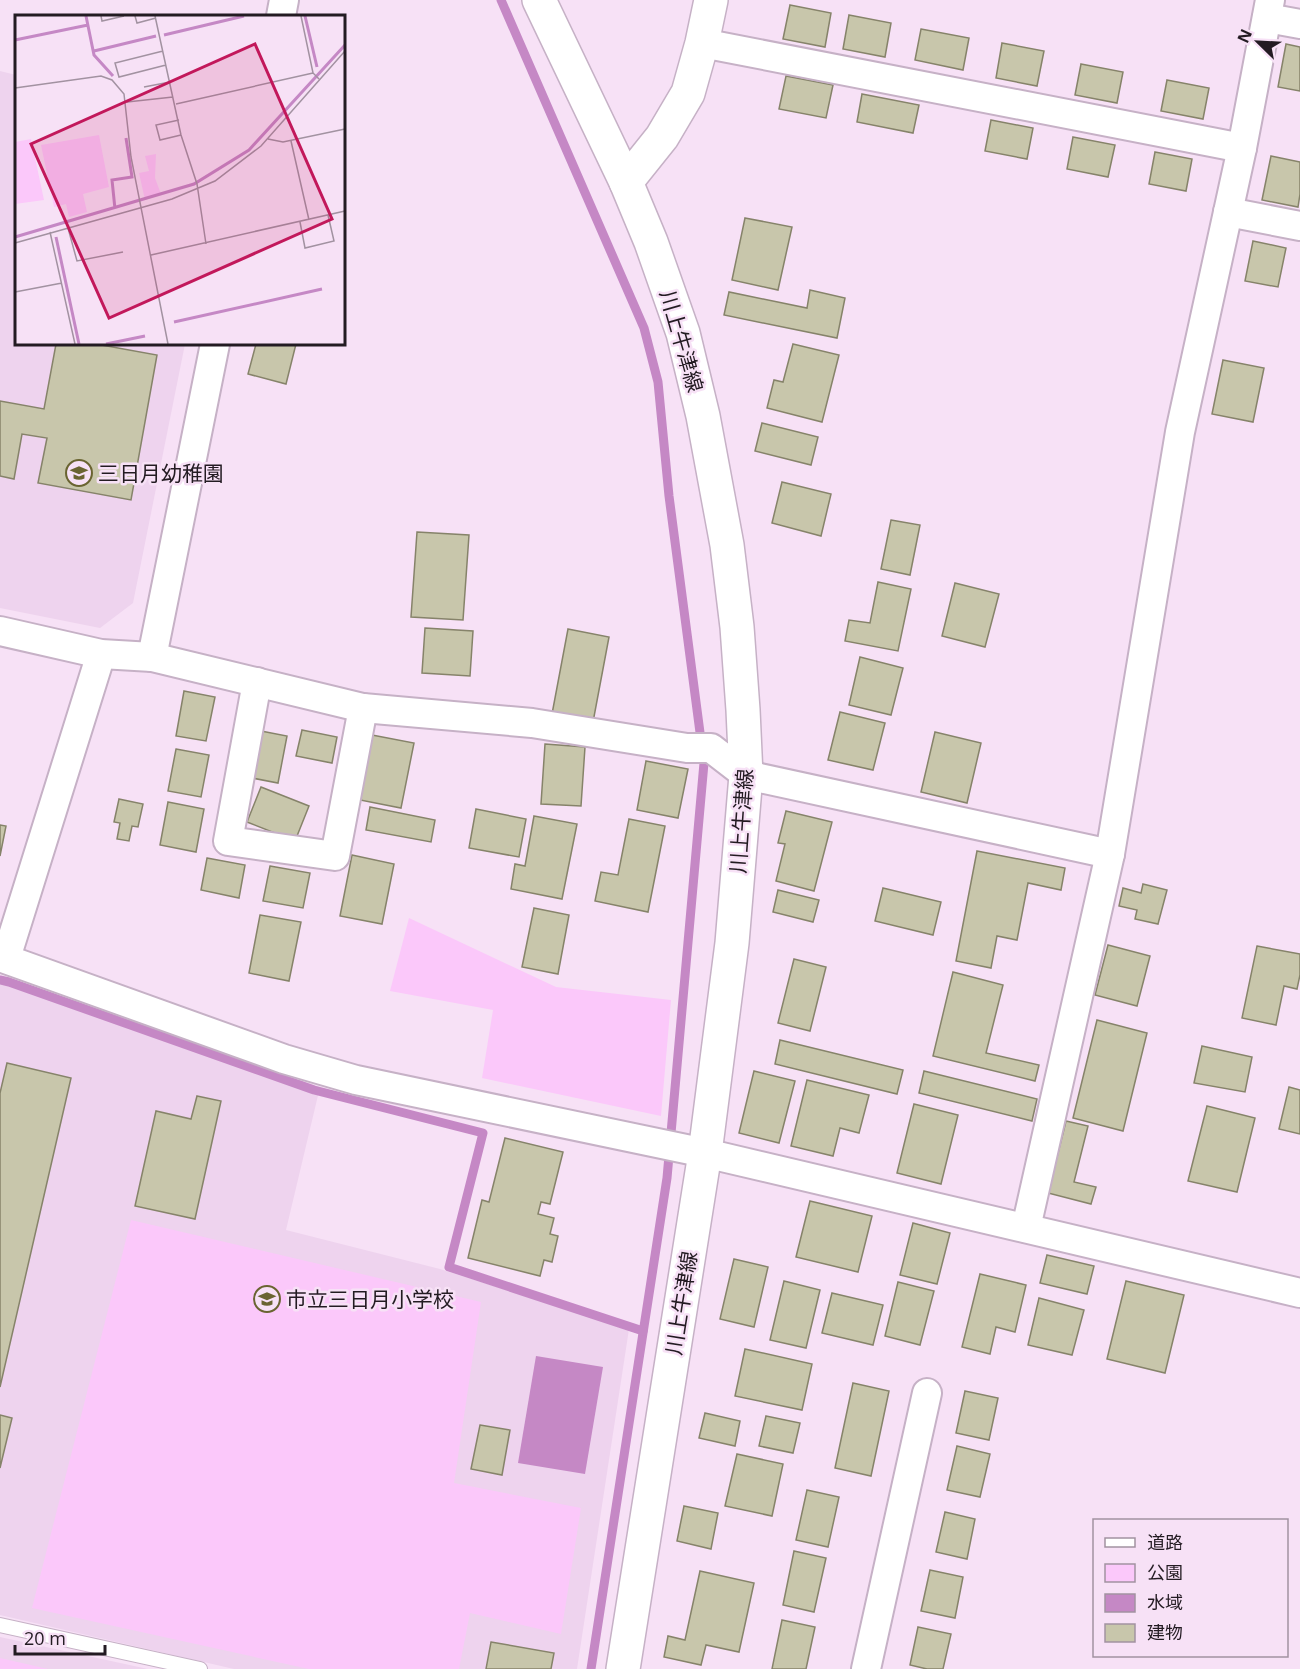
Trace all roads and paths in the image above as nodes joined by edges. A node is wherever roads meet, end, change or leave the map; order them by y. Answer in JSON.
{"nodes":[{"id":1,"x":285,"y":0,"type":"edge"},
{"id":2,"x":539,"y":0,"type":"edge"},
{"id":3,"x":711,"y":0,"type":"edge"},
{"id":4,"x":1269,"y":9,"type":"edge"},
{"id":5,"x":281,"y":15,"type":"edge"},
{"id":6,"x":1300,"y":24,"type":"edge"},
{"id":7,"x":702,"y":42,"type":"junction"},
{"id":8,"x":1242,"y":148,"type":"junction"},
{"id":9,"x":626,"y":182,"type":"junction"},
{"id":10,"x":1228,"y":212,"type":"junction"},
{"id":11,"x":1300,"y":226,"type":"edge"},
{"id":12,"x":215,"y":345,"type":"edge"},
{"id":13,"x":0,"y":631,"type":"edge"},
{"id":14,"x":101,"y":654,"type":"junction"},
{"id":15,"x":152,"y":657,"type":"junction"},
{"id":16,"x":257,"y":682,"type":"junction"},
{"id":17,"x":363,"y":708,"type":"junction"},
{"id":18,"x":746,"y":775,"type":"junction"},
{"id":19,"x":1110,"y":854,"type":"junction"},
{"id":20,"x":3,"y":957,"type":"edge"},
{"id":21,"x":680,"y":1147,"type":"junction"},
{"id":22,"x":1026,"y":1228,"type":"junction"},
{"id":23,"x":1300,"y":1293,"type":"edge"},
{"id":24,"x":927,"y":1392,"type":"dead end"},
{"id":25,"x":0,"y":1625,"type":"edge"},
{"id":26,"x":200,"y":1669,"type":"edge"},
{"id":27,"x":623,"y":1669,"type":"edge"},
{"id":28,"x":866,"y":1669,"type":"edge"}],
"edges":[{"from":1,"to":5,"type":"street"},
{"from":2,"to":9,"type":"main road","name":"川上牛津線"},
{"from":3,"to":7,"type":"main road"},
{"from":4,"to":6,"type":"street"},
{"from":4,"to":8,"type":"street"},
{"from":7,"to":8,"type":"street"},
{"from":7,"to":9,"type":"main road"},
{"from":8,"to":10,"type":"street"},
{"from":9,"to":18,"type":"main road","name":"川上牛津線"},
{"from":10,"to":11,"type":"street"},
{"from":10,"to":19,"type":"street"},
{"from":12,"to":15,"type":"street"},
{"from":13,"to":14,"type":"street"},
{"from":14,"to":15,"type":"street"},
{"from":14,"to":20,"type":"street"},
{"from":15,"to":16,"type":"street"},
{"from":16,"to":17,"type":"street"},
{"from":16,"to":17,"type":"street"},
{"from":17,"to":18,"type":"street"},
{"from":18,"to":19,"type":"street"},
{"from":18,"to":21,"type":"main road","name":"川上牛津線"},
{"from":19,"to":22,"type":"street"},
{"from":20,"to":21,"type":"street"},
{"from":21,"to":22,"type":"street"},
{"from":21,"to":27,"type":"main road","name":"川上牛津線"},
{"from":22,"to":23,"type":"street"},
{"from":24,"to":28,"type":"street"},
{"from":25,"to":26,"type":"lane"}]}
